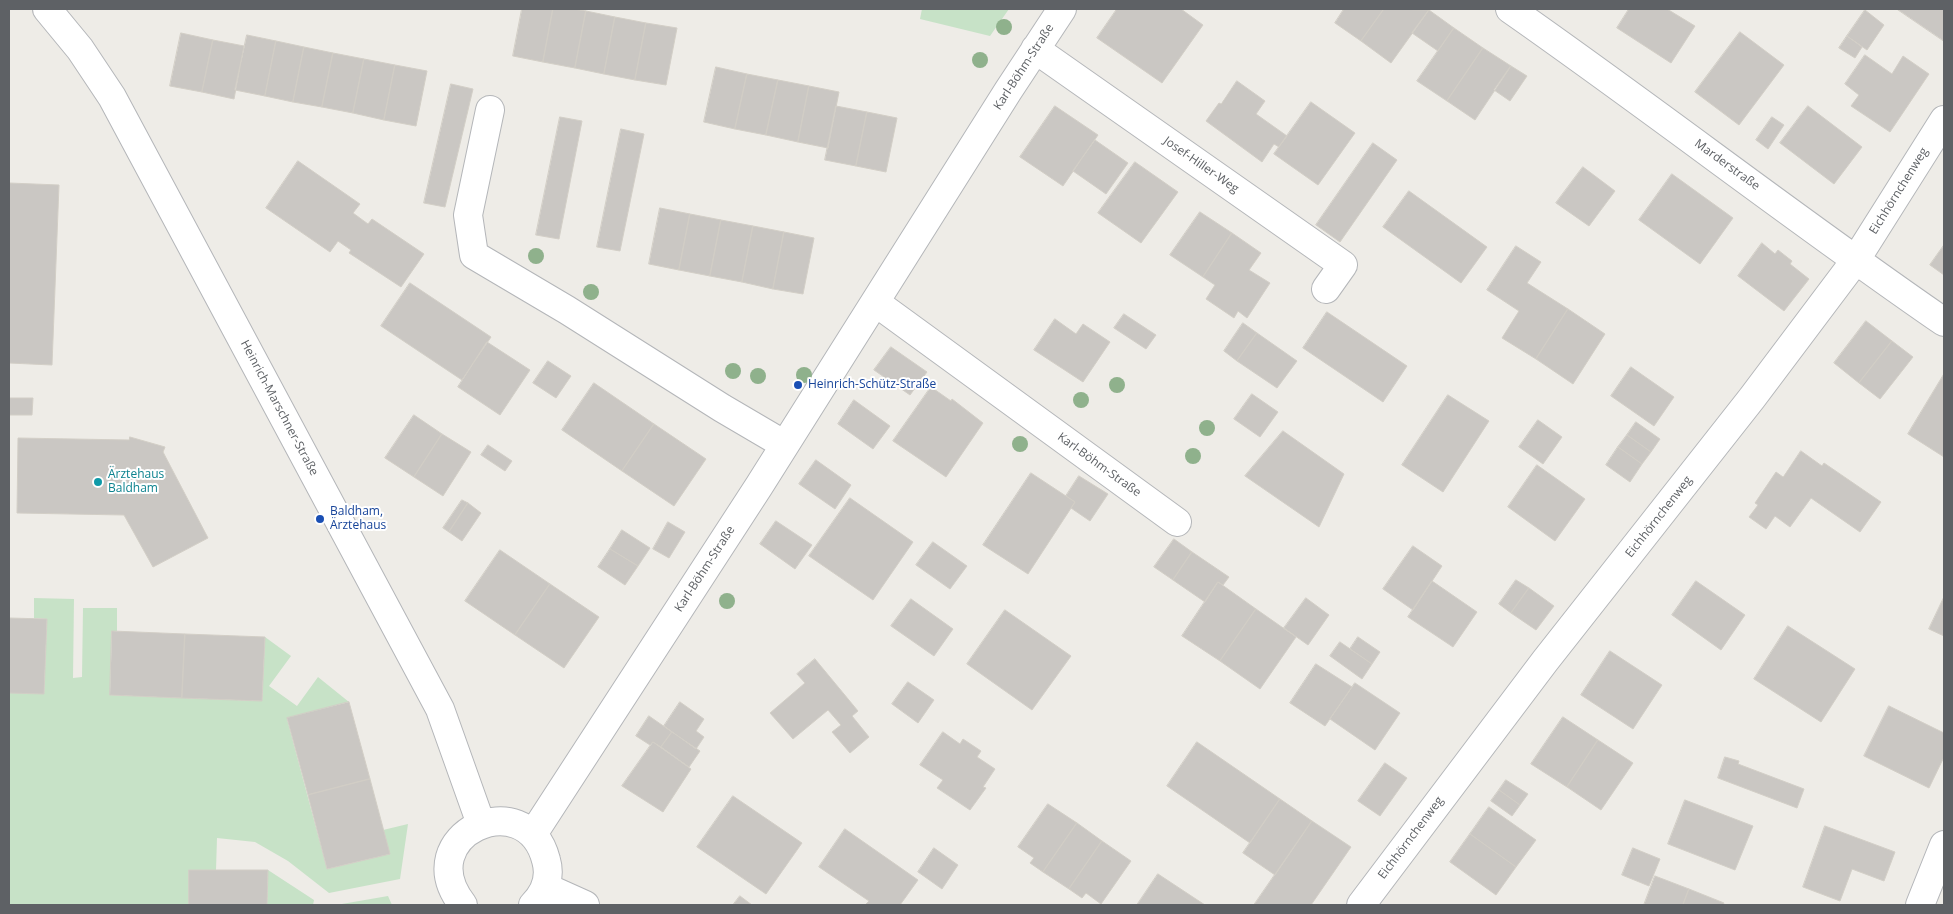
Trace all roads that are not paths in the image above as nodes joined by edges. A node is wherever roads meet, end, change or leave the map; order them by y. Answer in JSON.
{"nodes":[{"id":1,"x":47,"y":9,"type":"edge"},
{"id":2,"x":1062,"y":9,"type":"edge"},
{"id":3,"x":1510,"y":9,"type":"edge"},
{"id":4,"x":1540,"y":18,"type":"edge"},
{"id":5,"x":1035,"y":49,"type":"junction"},
{"id":6,"x":490,"y":110,"type":"dead end"},
{"id":7,"x":1944,"y":120,"type":"edge"},
{"id":8,"x":1855,"y":261,"type":"junction"},
{"id":9,"x":1326,"y":288,"type":"dead end"},
{"id":10,"x":875,"y":302,"type":"junction"},
{"id":11,"x":1944,"y":322,"type":"edge"},
{"id":12,"x":785,"y":445,"type":"junction"},
{"id":13,"x":1178,"y":522,"type":"dead end"},
{"id":14,"x":481,"y":824,"type":"junction"},
{"id":15,"x":533,"y":834,"type":"junction"},
{"id":16,"x":1944,"y":845,"type":"edge"},
{"id":17,"x":539,"y":896,"type":"edge"},
{"id":18,"x":463,"y":905,"type":"edge"},
{"id":19,"x":585,"y":905,"type":"edge"},
{"id":20,"x":1361,"y":905,"type":"edge"},
{"id":21,"x":1920,"y":905,"type":"edge"}],
"edges":[{"from":1,"to":14,"type":"street","name":"Heinrich-Marschner-Straße"},
{"from":2,"to":5,"type":"street","name":"Karl-Böhm-Straße"},
{"from":3,"to":4,"type":"street","name":"Marderstraße"},
{"from":4,"to":8,"type":"street","name":"Marderstraße"},
{"from":5,"to":9,"type":"street","name":"Josef-Hiller-Weg"},
{"from":5,"to":10,"type":"street","name":"Karl-Böhm-Straße"},
{"from":6,"to":12,"type":"street"},
{"from":7,"to":8,"type":"street","name":"Eichhörnchenweg"},
{"from":8,"to":11,"type":"street","name":"Marderstraße"},
{"from":8,"to":20,"type":"street","name":"Eichhörnchenweg"},
{"from":10,"to":12,"type":"street","name":"Karl-Böhm-Straße"},
{"from":10,"to":13,"type":"street","name":"Karl-Böhm-Straße"},
{"from":12,"to":15,"type":"street","name":"Karl-Böhm-Straße"},
{"from":14,"to":15,"type":"street"},
{"from":14,"to":18,"type":"street"},
{"from":15,"to":17,"type":"street"},
{"from":16,"to":21,"type":"street"},
{"from":17,"to":19,"type":"street"}]}
